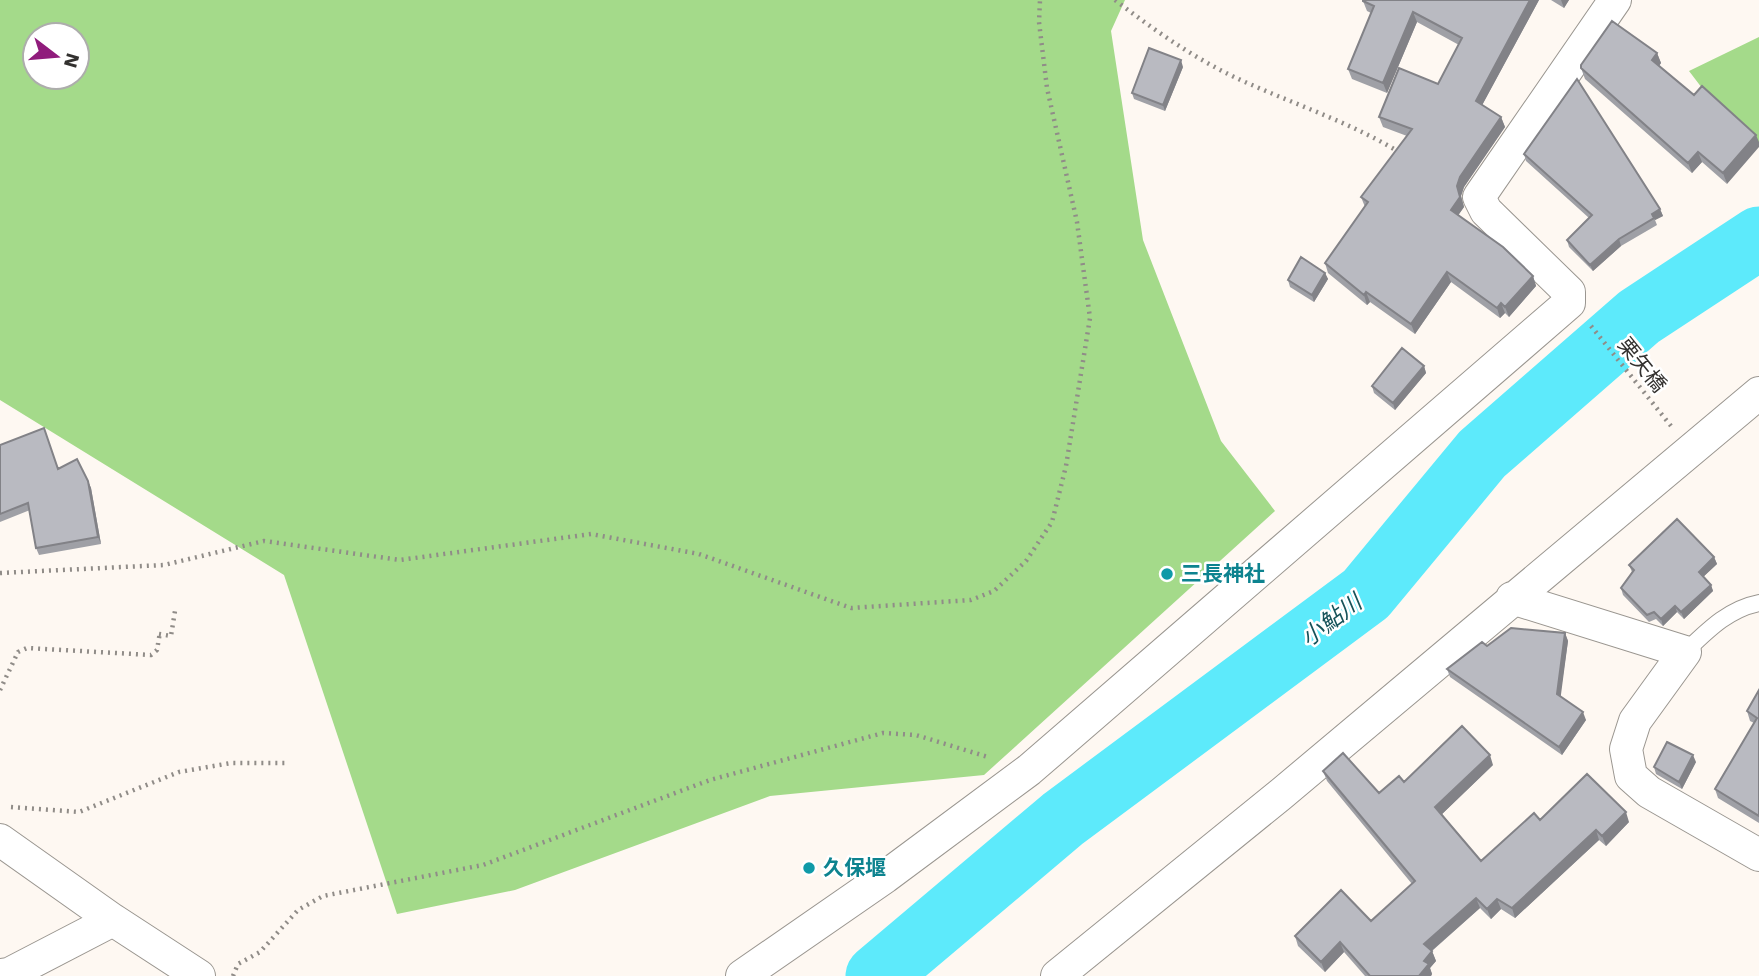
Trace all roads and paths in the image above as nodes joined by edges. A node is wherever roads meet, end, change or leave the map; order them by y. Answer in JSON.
{"nodes":[{"id":1,"x":1040,"y":0,"type":"edge"},
{"id":2,"x":1115,"y":0,"type":"edge"},
{"id":3,"x":1615,"y":0,"type":"edge"},
{"id":4,"x":1404,"y":155,"type":"edge"},
{"id":5,"x":1587,"y":321,"type":"dead end"},
{"id":6,"x":1759,"y":393,"type":"edge"},
{"id":7,"x":1672,"y":429,"type":"dead end"},
{"id":8,"x":0,"y":573,"type":"edge"},
{"id":9,"x":1512,"y":598,"type":"junction"},
{"id":10,"x":1759,"y":603,"type":"edge"},
{"id":11,"x":175,"y":611,"type":"dead end"},
{"id":12,"x":1685,"y":652,"type":"junction"},
{"id":13,"x":0,"y":690,"type":"edge"},
{"id":14,"x":285,"y":763,"type":"dead end"},
{"id":15,"x":1029,"y":770,"type":"junction"},
{"id":16,"x":0,"y":806,"type":"edge"},
{"id":17,"x":0,"y":840,"type":"edge"},
{"id":18,"x":1759,"y":855,"type":"edge"},
{"id":19,"x":113,"y":920,"type":"junction"},
{"id":20,"x":0,"y":975,"type":"edge"},
{"id":21,"x":199,"y":976,"type":"edge"},
{"id":22,"x":233,"y":976,"type":"edge"},
{"id":23,"x":742,"y":976,"type":"edge"},
{"id":24,"x":1057,"y":976,"type":"edge"}],
"edges":[{"from":1,"to":8,"type":"path"},
{"from":2,"to":4,"type":"path"},
{"from":3,"to":15,"type":"street"},
{"from":5,"to":7,"type":"path","name":"栗矢橋"},
{"from":6,"to":9,"type":"street"},
{"from":9,"to":12,"type":"street"},
{"from":9,"to":24,"type":"street"},
{"from":10,"to":12,"type":"lane"},
{"from":11,"to":13,"type":"path"},
{"from":12,"to":18,"type":"street"},
{"from":14,"to":16,"type":"path"},
{"from":15,"to":22,"type":"path"},
{"from":15,"to":23,"type":"street"},
{"from":17,"to":19,"type":"street"},
{"from":19,"to":20,"type":"street"},
{"from":19,"to":21,"type":"street"}]}
